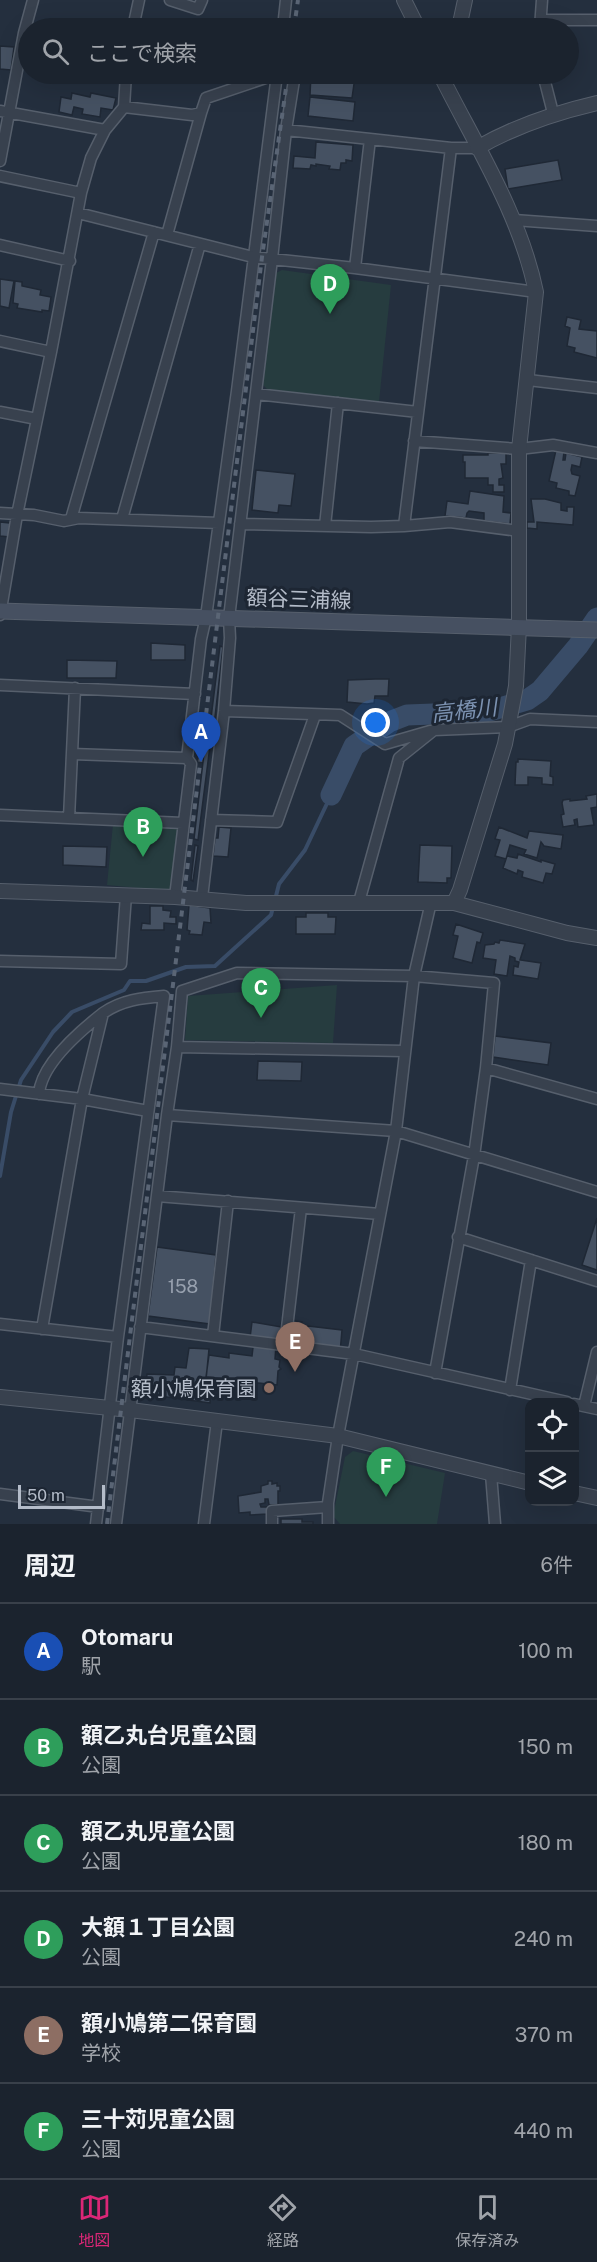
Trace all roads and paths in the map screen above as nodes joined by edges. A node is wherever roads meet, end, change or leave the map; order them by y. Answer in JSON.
{"nodes":[{"id":1,"x":33,"y":0,"type":"edge"},
{"id":2,"x":139,"y":0,"type":"edge"},
{"id":3,"x":170,"y":0,"type":"edge"},
{"id":4,"x":201,"y":0,"type":"edge"},
{"id":5,"x":286,"y":0,"type":"edge"},
{"id":6,"x":404,"y":0,"type":"edge"},
{"id":7,"x":465,"y":0,"type":"edge"},
{"id":8,"x":542,"y":0,"type":"edge"},
{"id":9,"x":28,"y":18,"type":"edge"},
{"id":10,"x":135,"y":18,"type":"edge"},
{"id":11,"x":284,"y":18,"type":"edge"},
{"id":12,"x":413,"y":18,"type":"edge"},
{"id":13,"x":461,"y":18,"type":"edge"},
{"id":14,"x":540,"y":18,"type":"edge"},
{"id":15,"x":597,"y":20,"type":"edge"},
{"id":16,"x":579,"y":21,"type":"edge"},
{"id":17,"x":18,"y":58,"type":"edge"},
{"id":18,"x":125,"y":84,"type":"edge"},
{"id":19,"x":247,"y":84,"type":"edge"},
{"id":20,"x":276,"y":84,"type":"edge"},
{"id":21,"x":293,"y":84,"type":"edge"},
{"id":22,"x":445,"y":84,"type":"edge"},
{"id":23,"x":448,"y":84,"type":"edge"},
{"id":24,"x":546,"y":84,"type":"edge"},
{"id":25,"x":447,"y":88,"type":"junction"},
{"id":26,"x":597,"y":103,"type":"edge"},
{"id":27,"x":124,"y":107,"type":"junction"},
{"id":28,"x":5,"y":112,"type":"edge"},
{"id":29,"x":201,"y":113,"type":"junction"},
{"id":30,"x":554,"y":113,"type":"junction"},
{"id":31,"x":105,"y":130,"type":"junction"},
{"id":32,"x":286,"y":130,"type":"junction"},
{"id":33,"x":370,"y":139,"type":"junction"},
{"id":34,"x":451,"y":148,"type":"junction"},
{"id":35,"x":477,"y":148,"type":"junction"},
{"id":36,"x":0,"y":161,"type":"edge"},
{"id":37,"x":0,"y":176,"type":"edge"},
{"id":38,"x":81,"y":193,"type":"junction"},
{"id":39,"x":78,"y":213,"type":"junction"},
{"id":40,"x":514,"y":220,"type":"junction"},
{"id":41,"x":597,"y":226,"type":"edge"},
{"id":42,"x":154,"y":231,"type":"junction"},
{"id":43,"x":167,"y":235,"type":"junction"},
{"id":44,"x":200,"y":244,"type":"junction"},
{"id":45,"x":0,"y":245,"type":"edge"},
{"id":46,"x":254,"y":257,"type":"junction"},
{"id":47,"x":272,"y":259,"type":"junction"},
{"id":48,"x":70,"y":261,"type":"junction"},
{"id":49,"x":355,"y":268,"type":"junction"},
{"id":50,"x":434,"y":280,"type":"junction"},
{"id":51,"x":536,"y":292,"type":"junction"},
{"id":52,"x":0,"y":341,"type":"edge"},
{"id":53,"x":51,"y":352,"type":"junction"},
{"id":54,"x":528,"y":380,"type":"junction"},
{"id":55,"x":597,"y":388,"type":"edge"},
{"id":56,"x":256,"y":394,"type":"junction"},
{"id":57,"x":338,"y":403,"type":"junction"},
{"id":58,"x":0,"y":412,"type":"edge"},
{"id":59,"x":418,"y":412,"type":"junction"},
{"id":60,"x":38,"y":419,"type":"junction"},
{"id":61,"x":414,"y":441,"type":"junction"},
{"id":62,"x":519,"y":449,"type":"junction"},
{"id":63,"x":597,"y":453,"type":"edge"},
{"id":64,"x":0,"y":513,"type":"edge"},
{"id":65,"x":17,"y":515,"type":"junction"},
{"id":66,"x":71,"y":519,"type":"junction"},
{"id":67,"x":122,"y":519,"type":"junction"},
{"id":68,"x":219,"y":523,"type":"junction"},
{"id":69,"x":240,"y":524,"type":"junction"},
{"id":70,"x":325,"y":526,"type":"junction"},
{"id":71,"x":404,"y":526,"type":"junction"},
{"id":72,"x":519,"y":531,"type":"junction"},
{"id":73,"x":0,"y":612,"type":"edge"},
{"id":74,"x":206,"y":617,"type":"junction"},
{"id":75,"x":229,"y":618,"type":"junction"},
{"id":76,"x":519,"y":627,"type":"junction"},
{"id":77,"x":597,"y":630,"type":"edge"},
{"id":78,"x":0,"y":685,"type":"edge"},
{"id":79,"x":75,"y":688,"type":"junction"},
{"id":80,"x":195,"y":694,"type":"junction"},
{"id":81,"x":224,"y":711,"type":"junction"},
{"id":82,"x":315,"y":715,"type":"junction"},
{"id":83,"x":509,"y":722,"type":"junction"},
{"id":84,"x":597,"y":722,"type":"edge"},
{"id":85,"x":434,"y":730,"type":"junction"},
{"id":86,"x":72,"y":754,"type":"junction"},
{"id":87,"x":187,"y":758,"type":"junction"},
{"id":88,"x":0,"y":815,"type":"edge"},
{"id":89,"x":69,"y":818,"type":"junction"},
{"id":90,"x":211,"y":819,"type":"junction"},
{"id":91,"x":183,"y":823,"type":"junction"},
{"id":92,"x":0,"y":891,"type":"edge"},
{"id":93,"x":126,"y":895,"type":"junction"},
{"id":94,"x":175,"y":897,"type":"junction"},
{"id":95,"x":202,"y":898,"type":"junction"},
{"id":96,"x":359,"y":902,"type":"junction"},
{"id":97,"x":431,"y":902,"type":"junction"},
{"id":98,"x":454,"y":903,"type":"junction"},
{"id":99,"x":597,"y":938,"type":"edge"},
{"id":100,"x":0,"y":961,"type":"edge"},
{"id":101,"x":414,"y":976,"type":"junction"},
{"id":102,"x":103,"y":1013,"type":"junction"},
{"id":103,"x":177,"y":1047,"type":"junction"},
{"id":104,"x":404,"y":1051,"type":"junction"},
{"id":105,"x":486,"y":1068,"type":"junction"},
{"id":106,"x":2,"y":1090,"type":"edge"},
{"id":107,"x":37,"y":1094,"type":"junction"},
{"id":108,"x":82,"y":1099,"type":"junction"},
{"id":109,"x":597,"y":1099,"type":"edge"},
{"id":110,"x":148,"y":1111,"type":"junction"},
{"id":111,"x":167,"y":1115,"type":"junction"},
{"id":112,"x":396,"y":1131,"type":"junction"},
{"id":113,"x":474,"y":1155,"type":"junction"},
{"id":114,"x":597,"y":1192,"type":"edge"},
{"id":115,"x":157,"y":1196,"type":"junction"},
{"id":116,"x":228,"y":1201,"type":"junction"},
{"id":117,"x":301,"y":1208,"type":"junction"},
{"id":118,"x":380,"y":1214,"type":"junction"},
{"id":119,"x":458,"y":1237,"type":"junction"},
{"id":120,"x":531,"y":1260,"type":"junction"},
{"id":121,"x":597,"y":1281,"type":"edge"},
{"id":122,"x":0,"y":1324,"type":"edge"},
{"id":123,"x":140,"y":1327,"type":"junction"},
{"id":124,"x":42,"y":1329,"type":"junction"},
{"id":125,"x":117,"y":1336,"type":"junction"},
{"id":126,"x":213,"y":1336,"type":"junction"},
{"id":127,"x":285,"y":1345,"type":"junction"},
{"id":128,"x":597,"y":1352,"type":"edge"},
{"id":129,"x":354,"y":1354,"type":"junction"},
{"id":130,"x":435,"y":1373,"type":"junction"},
{"id":131,"x":510,"y":1390,"type":"junction"},
{"id":132,"x":0,"y":1397,"type":"edge"},
{"id":133,"x":548,"y":1398,"type":"edge"},
{"id":134,"x":579,"y":1405,"type":"edge"},
{"id":135,"x":110,"y":1409,"type":"junction"},
{"id":136,"x":597,"y":1409,"type":"edge"},
{"id":137,"x":130,"y":1410,"type":"junction"},
{"id":138,"x":217,"y":1421,"type":"junction"},
{"id":139,"x":338,"y":1436,"type":"junction"},
{"id":140,"x":490,"y":1474,"type":"junction"},
{"id":141,"x":525,"y":1482,"type":"edge"},
{"id":142,"x":0,"y":1494,"type":"edge"},
{"id":143,"x":579,"y":1494,"type":"edge"},
{"id":144,"x":597,"y":1498,"type":"edge"},
{"id":145,"x":99,"y":1507,"type":"junction"},
{"id":146,"x":328,"y":1507,"type":"junction"},
{"id":147,"x":96,"y":1524,"type":"edge"},
{"id":148,"x":116,"y":1524,"type":"edge"},
{"id":149,"x":204,"y":1524,"type":"edge"},
{"id":150,"x":272,"y":1524,"type":"edge"},
{"id":151,"x":328,"y":1524,"type":"edge"},
{"id":152,"x":495,"y":1524,"type":"edge"}],
"edges":[{"from":1,"to":9,"type":"street"},
{"from":2,"to":10,"type":"street"},
{"from":3,"to":4,"type":"street"},
{"from":5,"to":11,"type":"street"},
{"from":6,"to":12,"type":"street"},
{"from":7,"to":13,"type":"street"},
{"from":8,"to":14,"type":"street"},
{"from":15,"to":16,"type":"street"},
{"from":17,"to":28,"type":"street"},
{"from":18,"to":27,"type":"street"},
{"from":19,"to":29,"type":"street"},
{"from":20,"to":46,"type":"street"},
{"from":21,"to":32,"type":"street"},
{"from":22,"to":25,"type":"street"},
{"from":23,"to":25,"type":"street"},
{"from":24,"to":30,"type":"street"},
{"from":25,"to":35,"type":"street"},
{"from":26,"to":30,"type":"street"},
{"from":27,"to":29,"type":"street"},
{"from":27,"to":31,"type":"street"},
{"from":28,"to":31,"type":"street"},
{"from":28,"to":36,"type":"street"},
{"from":29,"to":43,"type":"street"},
{"from":30,"to":35,"type":"street"},
{"from":31,"to":38,"type":"street"},
{"from":32,"to":33,"type":"street"},
{"from":32,"to":47,"type":"street"},
{"from":33,"to":34,"type":"street"},
{"from":33,"to":49,"type":"street"},
{"from":34,"to":35,"type":"street"},
{"from":34,"to":50,"type":"street"},
{"from":35,"to":40,"type":"street"},
{"from":37,"to":38,"type":"street"},
{"from":38,"to":39,"type":"street"},
{"from":39,"to":42,"type":"street"},
{"from":39,"to":48,"type":"street"},
{"from":40,"to":41,"type":"street"},
{"from":40,"to":51,"type":"street"},
{"from":42,"to":43,"type":"street"},
{"from":42,"to":66,"type":"street"},
{"from":43,"to":44,"type":"street"},
{"from":44,"to":46,"type":"street"},
{"from":44,"to":67,"type":"street"},
{"from":45,"to":48,"type":"street"},
{"from":46,"to":47,"type":"street"},
{"from":46,"to":68,"type":"street"},
{"from":47,"to":49,"type":"street"},
{"from":47,"to":56,"type":"street"},
{"from":48,"to":53,"type":"street"},
{"from":49,"to":50,"type":"street"},
{"from":50,"to":51,"type":"street"},
{"from":50,"to":59,"type":"street"},
{"from":51,"to":54,"type":"street"},
{"from":52,"to":53,"type":"street"},
{"from":53,"to":60,"type":"street"},
{"from":54,"to":55,"type":"street"},
{"from":54,"to":62,"type":"street"},
{"from":56,"to":57,"type":"street"},
{"from":56,"to":69,"type":"street"},
{"from":57,"to":59,"type":"street"},
{"from":57,"to":70,"type":"street"},
{"from":58,"to":60,"type":"street"},
{"from":59,"to":61,"type":"street"},
{"from":60,"to":65,"type":"street"},
{"from":61,"to":62,"type":"street"},
{"from":61,"to":71,"type":"street"},
{"from":62,"to":63,"type":"street"},
{"from":62,"to":72,"type":"street"},
{"from":64,"to":65,"type":"street"},
{"from":65,"to":66,"type":"street"},
{"from":65,"to":73,"type":"street"},
{"from":66,"to":67,"type":"street"},
{"from":67,"to":68,"type":"street"},
{"from":68,"to":74,"type":"street"},
{"from":69,"to":70,"type":"street"},
{"from":69,"to":75,"type":"street"},
{"from":70,"to":71,"type":"street"},
{"from":71,"to":72,"type":"street"},
{"from":72,"to":76,"type":"street"},
{"from":73,"to":74,"type":"main road","name":"額谷三浦線"},
{"from":74,"to":75,"type":"main road","name":"額谷三浦線"},
{"from":74,"to":80,"type":"street"},
{"from":75,"to":76,"type":"main road","name":"額谷三浦線"},
{"from":75,"to":81,"type":"street"},
{"from":76,"to":77,"type":"main road","name":"額谷三浦線"},
{"from":76,"to":83,"type":"street"},
{"from":78,"to":79,"type":"street"},
{"from":79,"to":80,"type":"street"},
{"from":79,"to":86,"type":"street"},
{"from":80,"to":87,"type":"street"},
{"from":81,"to":82,"type":"street"},
{"from":81,"to":90,"type":"street"},
{"from":82,"to":85,"type":"street"},
{"from":82,"to":90,"type":"street"},
{"from":83,"to":84,"type":"street"},
{"from":83,"to":85,"type":"street"},
{"from":83,"to":98,"type":"street"},
{"from":85,"to":96,"type":"street"},
{"from":86,"to":87,"type":"street"},
{"from":86,"to":89,"type":"street"},
{"from":87,"to":91,"type":"street"},
{"from":88,"to":89,"type":"street"},
{"from":89,"to":91,"type":"street"},
{"from":90,"to":95,"type":"street"},
{"from":91,"to":94,"type":"street"},
{"from":92,"to":93,"type":"street"},
{"from":93,"to":94,"type":"street"},
{"from":93,"to":100,"type":"street"},
{"from":94,"to":95,"type":"street"},
{"from":95,"to":96,"type":"street"},
{"from":96,"to":97,"type":"street"},
{"from":97,"to":98,"type":"street"},
{"from":97,"to":101,"type":"street"},
{"from":98,"to":99,"type":"street"},
{"from":101,"to":103,"type":"street"},
{"from":101,"to":104,"type":"street"},
{"from":101,"to":105,"type":"street"},
{"from":102,"to":107,"type":"street"},
{"from":102,"to":108,"type":"street"},
{"from":102,"to":110,"type":"street"},
{"from":103,"to":104,"type":"street"},
{"from":103,"to":111,"type":"street"},
{"from":104,"to":112,"type":"street"},
{"from":105,"to":109,"type":"street"},
{"from":105,"to":113,"type":"street"},
{"from":106,"to":107,"type":"street"},
{"from":107,"to":108,"type":"street"},
{"from":108,"to":110,"type":"street"},
{"from":108,"to":124,"type":"street"},
{"from":110,"to":125,"type":"street"},
{"from":111,"to":112,"type":"street"},
{"from":111,"to":115,"type":"street"},
{"from":112,"to":113,"type":"street"},
{"from":112,"to":118,"type":"street"},
{"from":113,"to":114,"type":"street"},
{"from":113,"to":119,"type":"street"},
{"from":115,"to":116,"type":"street"},
{"from":115,"to":123,"type":"street"},
{"from":116,"to":117,"type":"street"},
{"from":116,"to":126,"type":"street"},
{"from":117,"to":118,"type":"street"},
{"from":117,"to":127,"type":"street"},
{"from":118,"to":129,"type":"street"},
{"from":119,"to":120,"type":"street"},
{"from":119,"to":130,"type":"street"},
{"from":120,"to":121,"type":"street"},
{"from":120,"to":131,"type":"street"},
{"from":122,"to":124,"type":"street"},
{"from":123,"to":126,"type":"street"},
{"from":123,"to":137,"type":"street"},
{"from":124,"to":125,"type":"street"},
{"from":125,"to":135,"type":"street"},
{"from":126,"to":127,"type":"street"},
{"from":127,"to":129,"type":"street"},
{"from":128,"to":134,"type":"street"},
{"from":129,"to":130,"type":"street"},
{"from":129,"to":139,"type":"street"},
{"from":130,"to":131,"type":"street"},
{"from":131,"to":133,"type":"street"},
{"from":132,"to":135,"type":"street"},
{"from":134,"to":136,"type":"street"},
{"from":135,"to":137,"type":"street"},
{"from":135,"to":145,"type":"street"},
{"from":137,"to":138,"type":"street"},
{"from":137,"to":148,"type":"street"},
{"from":138,"to":139,"type":"street"},
{"from":138,"to":149,"type":"street"},
{"from":139,"to":140,"type":"street"},
{"from":139,"to":146,"type":"street"},
{"from":140,"to":141,"type":"street"},
{"from":140,"to":152,"type":"street"},
{"from":142,"to":145,"type":"street"},
{"from":143,"to":144,"type":"street"},
{"from":145,"to":147,"type":"street"},
{"from":146,"to":150,"type":"street"},
{"from":146,"to":151,"type":"street"}]}
